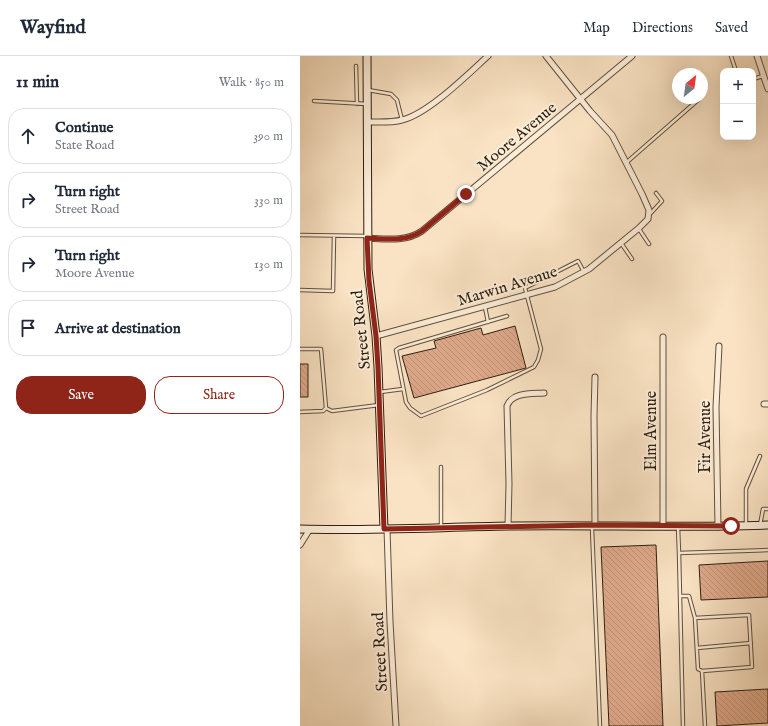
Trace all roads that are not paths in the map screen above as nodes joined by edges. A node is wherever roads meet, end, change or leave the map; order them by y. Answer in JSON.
{"nodes":[{"id":1,"x":367,"y":56,"type":"edge"},
{"id":2,"x":488,"y":56,"type":"edge"},
{"id":3,"x":546,"y":56,"type":"edge"},
{"id":4,"x":632,"y":56,"type":"edge"},
{"id":5,"x":731,"y":56,"type":"edge"},
{"id":6,"x":757,"y":56,"type":"edge"},
{"id":7,"x":356,"y":66,"type":"dead end"},
{"id":8,"x":735,"y":68,"type":"edge"},
{"id":9,"x":764,"y":75,"type":"junction"},
{"id":10,"x":756,"y":78,"type":"edge"},
{"id":11,"x":768,"y":89,"type":"edge"},
{"id":12,"x":367,"y":90,"type":"junction"},
{"id":13,"x":581,"y":99,"type":"junction"},
{"id":14,"x":314,"y":101,"type":"dead end"},
{"id":15,"x":357,"y":104,"type":"junction"},
{"id":16,"x":367,"y":104,"type":"junction"},
{"id":17,"x":693,"y":104,"type":"edge"},
{"id":18,"x":402,"y":120,"type":"junction"},
{"id":19,"x":367,"y":122,"type":"junction"},
{"id":20,"x":626,"y":163,"type":"junction"},
{"id":21,"x":656,"y":193,"type":"dead end"},
{"id":22,"x":649,"y":215,"type":"junction"},
{"id":23,"x":639,"y":228,"type":"junction"},
{"id":24,"x":300,"y":235,"type":"edge"},
{"id":25,"x":334,"y":236,"type":"junction"},
{"id":26,"x":367,"y":237,"type":"junction"},
{"id":27,"x":621,"y":243,"type":"junction"},
{"id":28,"x":649,"y":244,"type":"dead end"},
{"id":29,"x":632,"y":259,"type":"dead end"},
{"id":30,"x":584,"y":272,"type":"junction"},
{"id":31,"x":300,"y":290,"type":"edge"},
{"id":32,"x":528,"y":294,"type":"junction"},
{"id":33,"x":485,"y":306,"type":"junction"},
{"id":34,"x":507,"y":316,"type":"dead end"},
{"id":35,"x":488,"y":322,"type":"junction"},
{"id":36,"x":376,"y":336,"type":"junction"},
{"id":37,"x":663,"y":337,"type":"dead end"},
{"id":38,"x":719,"y":346,"type":"dead end"},
{"id":39,"x":300,"y":349,"type":"edge"},
{"id":40,"x":595,"y":377,"type":"dead end"},
{"id":41,"x":403,"y":389,"type":"junction"},
{"id":42,"x":379,"y":392,"type":"junction"},
{"id":43,"x":544,"y":393,"type":"dead end"},
{"id":44,"x":379,"y":405,"type":"junction"},
{"id":45,"x":326,"y":408,"type":"junction"},
{"id":46,"x":300,"y":412,"type":"edge"},
{"id":47,"x":760,"y":456,"type":"dead end"},
{"id":48,"x":441,"y":467,"type":"dead end"},
{"id":49,"x":768,"y":509,"type":"edge"},
{"id":50,"x":593,"y":525,"type":"junction"},
{"id":51,"x":764,"y":525,"type":"edge"},
{"id":52,"x":508,"y":526,"type":"junction"},
{"id":53,"x":663,"y":526,"type":"junction"},
{"id":54,"x":678,"y":526,"type":"junction"},
{"id":55,"x":746,"y":526,"type":"junction"},
{"id":56,"x":718,"y":527,"type":"junction"},
{"id":57,"x":441,"y":528,"type":"junction"},
{"id":58,"x":300,"y":529,"type":"edge"},
{"id":59,"x":310,"y":529,"type":"junction"},
{"id":60,"x":386,"y":529,"type":"junction"},
{"id":61,"x":300,"y":545,"type":"edge"},
{"id":62,"x":768,"y":550,"type":"edge"},
{"id":63,"x":679,"y":553,"type":"junction"},
{"id":64,"x":680,"y":596,"type":"junction"},
{"id":65,"x":696,"y":618,"type":"junction"},
{"id":66,"x":751,"y":643,"type":"junction"},
{"id":67,"x":697,"y":648,"type":"junction"},
{"id":68,"x":702,"y":671,"type":"junction"},
{"id":69,"x":396,"y":726,"type":"edge"},
{"id":70,"x":600,"y":726,"type":"edge"},
{"id":71,"x":682,"y":726,"type":"edge"},
{"id":72,"x":705,"y":726,"type":"edge"}],
"edges":[{"from":1,"to":12,"type":"main road","name":"Street Road"},
{"from":2,"to":18,"type":"street"},
{"from":3,"to":13,"type":"street"},
{"from":4,"to":13,"type":"street","name":"Moore Avenue"},
{"from":5,"to":8,"type":"lane"},
{"from":6,"to":9,"type":"street"},
{"from":7,"to":15,"type":"lane"},
{"from":9,"to":10,"type":"lane"},
{"from":9,"to":11,"type":"street"},
{"from":12,"to":16,"type":"main road","name":"Street Road"},
{"from":12,"to":18,"type":"lane"},
{"from":13,"to":20,"type":"street"},
{"from":13,"to":26,"type":"street","name":"Moore Avenue"},
{"from":14,"to":15,"type":"lane"},
{"from":15,"to":16,"type":"lane"},
{"from":16,"to":19,"type":"main road","name":"Street Road"},
{"from":17,"to":20,"type":"lane"},
{"from":18,"to":19,"type":"street"},
{"from":19,"to":26,"type":"main road","name":"Street Road"},
{"from":20,"to":22,"type":"street"},
{"from":21,"to":22,"type":"lane"},
{"from":22,"to":23,"type":"street","name":"Marwin Avenue"},
{"from":23,"to":27,"type":"street","name":"Marwin Avenue"},
{"from":23,"to":28,"type":"lane"},
{"from":24,"to":25,"type":"lane"},
{"from":25,"to":26,"type":"lane"},
{"from":25,"to":31,"type":"lane"},
{"from":26,"to":36,"type":"main road","name":"Street Road"},
{"from":27,"to":29,"type":"lane"},
{"from":27,"to":30,"type":"street","name":"Marwin Avenue"},
{"from":30,"to":32,"type":"street","name":"Marwin Avenue"},
{"from":30,"to":32,"type":"lane"},
{"from":32,"to":33,"type":"street","name":"Marwin Avenue"},
{"from":32,"to":41,"type":"lane"},
{"from":33,"to":35,"type":"lane"},
{"from":33,"to":36,"type":"street","name":"Marwin Avenue"},
{"from":34,"to":35,"type":"lane"},
{"from":35,"to":41,"type":"lane"},
{"from":36,"to":42,"type":"main road","name":"Street Road"},
{"from":37,"to":53,"type":"street","name":"Elm Avenue"},
{"from":38,"to":56,"type":"street","name":"Fir Avenue"},
{"from":39,"to":45,"type":"lane"},
{"from":40,"to":50,"type":"street"},
{"from":41,"to":42,"type":"lane"},
{"from":42,"to":44,"type":"main road","name":"Street Road"},
{"from":43,"to":52,"type":"street"},
{"from":44,"to":45,"type":"lane"},
{"from":44,"to":60,"type":"main road","name":"Street Road"},
{"from":45,"to":46,"type":"lane"},
{"from":47,"to":55,"type":"lane"},
{"from":48,"to":57,"type":"lane"},
{"from":49,"to":51,"type":"lane"},
{"from":50,"to":52,"type":"main road"},
{"from":50,"to":53,"type":"main road"},
{"from":50,"to":70,"type":"lane"},
{"from":51,"to":55,"type":"main road"},
{"from":52,"to":57,"type":"main road"},
{"from":53,"to":54,"type":"main road"},
{"from":54,"to":56,"type":"main road"},
{"from":54,"to":63,"type":"lane"},
{"from":55,"to":56,"type":"main road"},
{"from":57,"to":60,"type":"main road"},
{"from":58,"to":59,"type":"main road"},
{"from":59,"to":60,"type":"main road"},
{"from":59,"to":61,"type":"street"},
{"from":60,"to":69,"type":"street","name":"Street Road"},
{"from":62,"to":63,"type":"lane"},
{"from":63,"to":64,"type":"lane"},
{"from":64,"to":65,"type":"lane"},
{"from":64,"to":71,"type":"lane"},
{"from":65,"to":66,"type":"lane"},
{"from":65,"to":67,"type":"lane"},
{"from":66,"to":67,"type":"lane"},
{"from":66,"to":68,"type":"lane"},
{"from":67,"to":68,"type":"lane"},
{"from":68,"to":72,"type":"lane"}]}
